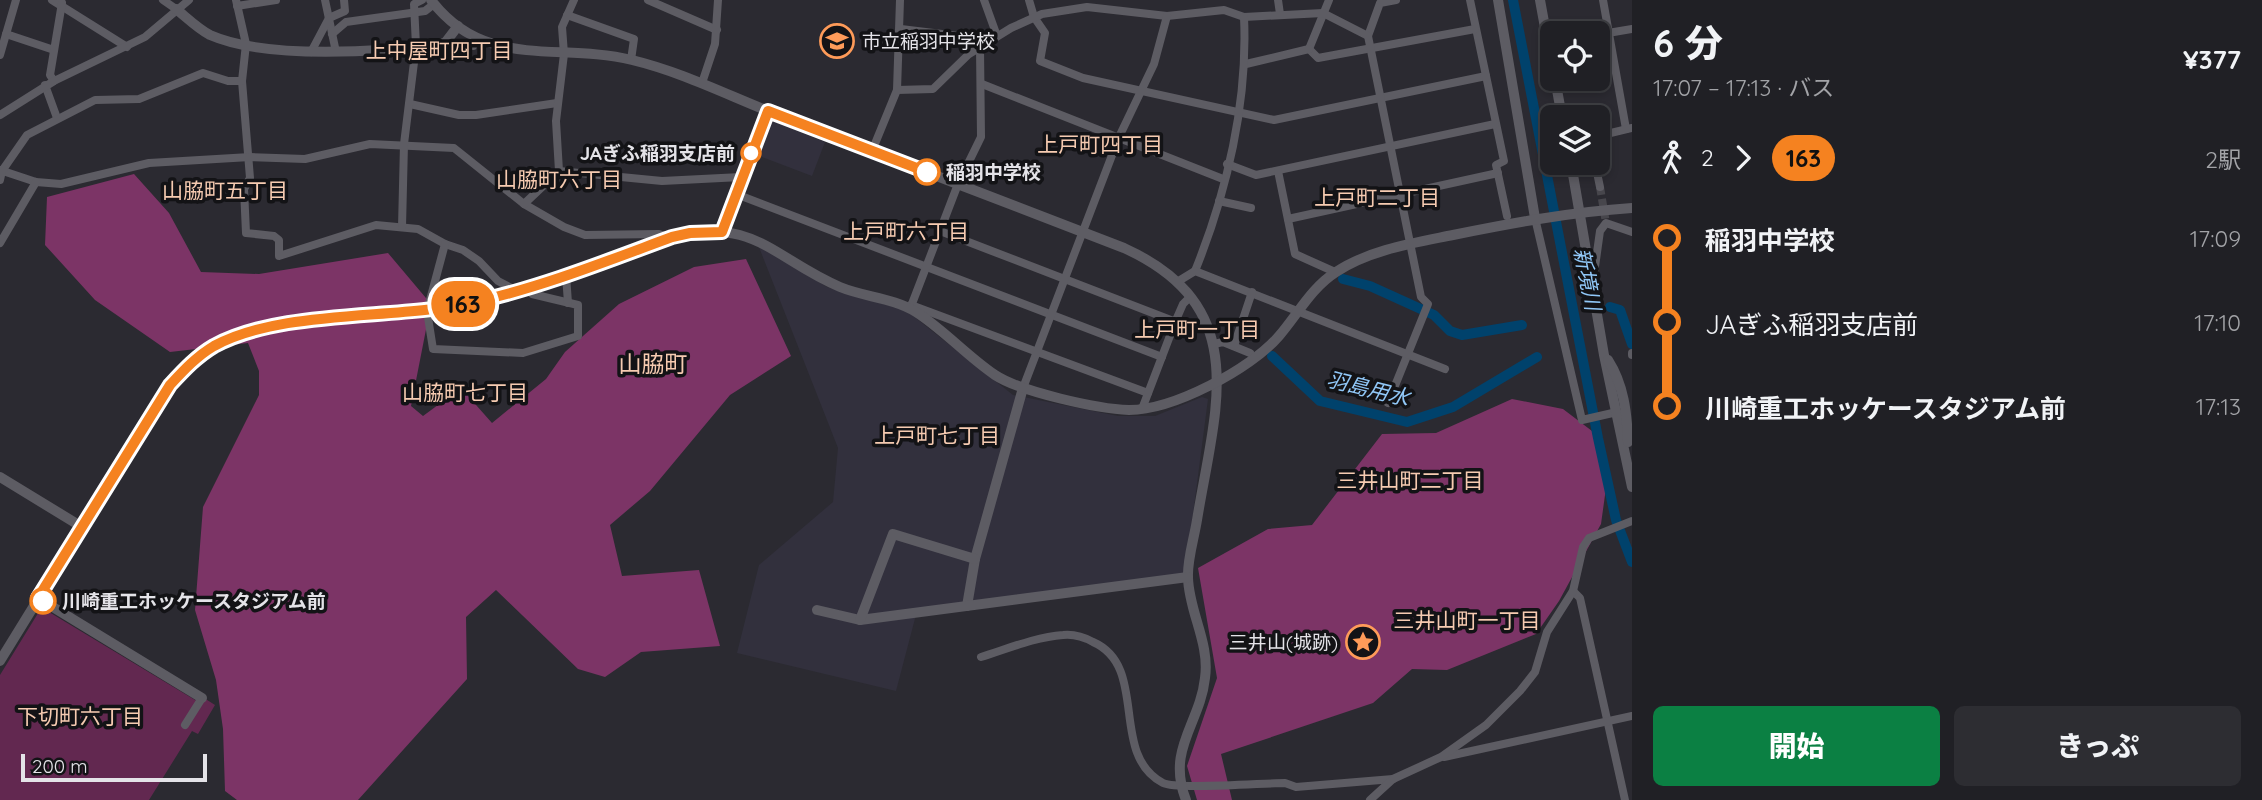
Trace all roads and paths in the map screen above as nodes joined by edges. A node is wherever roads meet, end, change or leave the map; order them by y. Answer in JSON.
{"nodes":[{"id":1,"x":16,"y":0,"type":"edge"},
{"id":2,"x":52,"y":0,"type":"edge"},
{"id":3,"x":163,"y":0,"type":"edge"},
{"id":4,"x":189,"y":0,"type":"edge"},
{"id":5,"x":276,"y":0,"type":"edge"},
{"id":6,"x":325,"y":0,"type":"edge"},
{"id":7,"x":344,"y":0,"type":"edge"},
{"id":8,"x":422,"y":0,"type":"edge"},
{"id":9,"x":574,"y":0,"type":"edge"},
{"id":10,"x":649,"y":0,"type":"edge"},
{"id":11,"x":718,"y":0,"type":"edge"},
{"id":12,"x":900,"y":0,"type":"edge"},
{"id":13,"x":984,"y":0,"type":"edge"},
{"id":14,"x":1029,"y":0,"type":"edge"},
{"id":15,"x":1108,"y":0,"type":"edge"},
{"id":16,"x":1278,"y":0,"type":"edge"},
{"id":17,"x":1329,"y":0,"type":"edge"},
{"id":18,"x":1395,"y":0,"type":"edge"},
{"id":19,"x":1470,"y":0,"type":"edge"},
{"id":20,"x":1498,"y":0,"type":"edge"},
{"id":21,"x":1540,"y":0,"type":"edge"},
{"id":22,"x":1603,"y":0,"type":"edge"},
{"id":23,"x":62,"y":2,"type":"edge"},
{"id":24,"x":432,"y":2,"type":"edge"},
{"id":25,"x":237,"y":3,"type":"edge"},
{"id":26,"x":176,"y":9,"type":"junction"},
{"id":27,"x":1106,"y":9,"type":"junction"},
{"id":28,"x":414,"y":12,"type":"junction"},
{"id":29,"x":1323,"y":13,"type":"junction"},
{"id":30,"x":1280,"y":14,"type":"junction"},
{"id":31,"x":568,"y":15,"type":"junction"},
{"id":32,"x":1167,"y":16,"type":"junction"},
{"id":33,"x":1034,"y":17,"type":"junction"},
{"id":34,"x":1244,"y":17,"type":"junction"},
{"id":35,"x":330,"y":18,"type":"junction"},
{"id":36,"x":1544,"y":21,"type":"edge"},
{"id":37,"x":1606,"y":21,"type":"edge"},
{"id":38,"x":458,"y":26,"type":"junction"},
{"id":39,"x":901,"y":29,"type":"junction"},
{"id":40,"x":1475,"y":29,"type":"junction"},
{"id":41,"x":1632,"y":29,"type":"edge"},
{"id":42,"x":717,"y":30,"type":"junction"},
{"id":43,"x":1610,"y":33,"type":"edge"},
{"id":44,"x":6,"y":34,"type":"junction"},
{"id":45,"x":332,"y":34,"type":"junction"},
{"id":46,"x":1368,"y":37,"type":"junction"},
{"id":47,"x":994,"y":38,"type":"junction"},
{"id":48,"x":1610,"y":42,"type":"edge"},
{"id":49,"x":444,"y":43,"type":"junction"},
{"id":50,"x":246,"y":44,"type":"junction"},
{"id":51,"x":416,"y":46,"type":"junction"},
{"id":52,"x":473,"y":46,"type":"dead end"},
{"id":53,"x":127,"y":47,"type":"junction"},
{"id":54,"x":979,"y":48,"type":"junction"},
{"id":55,"x":1309,"y":49,"type":"junction"},
{"id":56,"x":54,"y":50,"type":"junction"},
{"id":57,"x":1371,"y":50,"type":"junction"},
{"id":58,"x":311,"y":52,"type":"junction"},
{"id":59,"x":335,"y":52,"type":"junction"},
{"id":60,"x":564,"y":54,"type":"junction"},
{"id":61,"x":0,"y":55,"type":"edge"},
{"id":62,"x":631,"y":60,"type":"junction"},
{"id":63,"x":1246,"y":64,"type":"junction"},
{"id":64,"x":1486,"y":76,"type":"junction"},
{"id":65,"x":54,"y":81,"type":"junction"},
{"id":66,"x":242,"y":81,"type":"junction"},
{"id":67,"x":702,"y":83,"type":"junction"},
{"id":68,"x":982,"y":84,"type":"junction"},
{"id":69,"x":46,"y":85,"type":"junction"},
{"id":70,"x":897,"y":90,"type":"junction"},
{"id":71,"x":1138,"y":92,"type":"junction"},
{"id":72,"x":1381,"y":99,"type":"junction"},
{"id":73,"x":556,"y":103,"type":"junction"},
{"id":74,"x":410,"y":104,"type":"junction"},
{"id":75,"x":768,"y":111,"type":"junction"},
{"id":76,"x":1238,"y":112,"type":"junction"},
{"id":77,"x":0,"y":115,"type":"edge"},
{"id":78,"x":57,"y":117,"type":"junction"},
{"id":79,"x":1495,"y":124,"type":"junction"},
{"id":80,"x":1629,"y":128,"type":"edge"},
{"id":81,"x":1610,"y":133,"type":"edge"},
{"id":82,"x":1119,"y":136,"type":"junction"},
{"id":83,"x":404,"y":144,"type":"junction"},
{"id":84,"x":1390,"y":147,"type":"junction"},
{"id":85,"x":872,"y":151,"type":"junction"},
{"id":86,"x":250,"y":157,"type":"junction"},
{"id":87,"x":1227,"y":164,"type":"junction"},
{"id":88,"x":1278,"y":171,"type":"junction"},
{"id":89,"x":559,"y":172,"type":"junction"},
{"id":90,"x":1498,"y":173,"type":"junction"},
{"id":91,"x":1,"y":174,"type":"edge"},
{"id":92,"x":1573,"y":175,"type":"edge"},
{"id":93,"x":1598,"y":175,"type":"edge"},
{"id":94,"x":741,"y":177,"type":"junction"},
{"id":95,"x":1223,"y":179,"type":"junction"},
{"id":96,"x":36,"y":182,"type":"junction"},
{"id":97,"x":958,"y":184,"type":"junction"},
{"id":98,"x":1600,"y":187,"type":"tunnel mouth"},
{"id":99,"x":736,"y":194,"type":"junction"},
{"id":100,"x":1400,"y":194,"type":"junction"},
{"id":101,"x":1219,"y":201,"type":"junction"},
{"id":102,"x":524,"y":204,"type":"junction"},
{"id":103,"x":1251,"y":208,"type":"dead end"},
{"id":104,"x":1632,"y":208,"type":"edge"},
{"id":105,"x":1581,"y":212,"type":"junction"},
{"id":106,"x":1507,"y":216,"type":"dead end"},
{"id":107,"x":1535,"y":218,"type":"junction"},
{"id":108,"x":1288,"y":219,"type":"junction"},
{"id":109,"x":402,"y":227,"type":"junction"},
{"id":110,"x":940,"y":231,"type":"junction"},
{"id":111,"x":722,"y":232,"type":"junction"},
{"id":112,"x":1082,"y":232,"type":"junction"},
{"id":113,"x":1632,"y":232,"type":"edge"},
{"id":114,"x":672,"y":237,"type":"junction"},
{"id":115,"x":0,"y":243,"type":"edge"},
{"id":116,"x":445,"y":244,"type":"junction"},
{"id":117,"x":1410,"y":244,"type":"junction"},
{"id":118,"x":926,"y":267,"type":"junction"},
{"id":119,"x":1195,"y":271,"type":"junction"},
{"id":120,"x":1335,"y":272,"type":"junction"},
{"id":121,"x":566,"y":275,"type":"junction"},
{"id":122,"x":1064,"y":279,"type":"junction"},
{"id":123,"x":1177,"y":282,"type":"junction"},
{"id":124,"x":528,"y":288,"type":"junction"},
{"id":125,"x":1592,"y":288,"type":"junction"},
{"id":126,"x":517,"y":291,"type":"junction"},
{"id":127,"x":1252,"y":292,"type":"junction"},
{"id":128,"x":1190,"y":297,"type":"junction"},
{"id":129,"x":568,"y":303,"type":"junction"},
{"id":130,"x":911,"y":307,"type":"junction"},
{"id":131,"x":427,"y":311,"type":"junction"},
{"id":132,"x":1297,"y":311,"type":"junction"},
{"id":133,"x":1050,"y":315,"type":"junction"},
{"id":134,"x":1176,"y":321,"type":"junction"},
{"id":135,"x":1206,"y":324,"type":"junction"},
{"id":136,"x":1214,"y":344,"type":"junction"},
{"id":137,"x":1234,"y":346,"type":"junction"},
{"id":138,"x":1037,"y":351,"type":"junction"},
{"id":139,"x":1250,"y":353,"type":"dead end"},
{"id":140,"x":1406,"y":353,"type":"junction"},
{"id":141,"x":1604,"y":355,"type":"junction"},
{"id":142,"x":1162,"y":357,"type":"junction"},
{"id":143,"x":1446,"y":369,"type":"dead end"},
{"id":144,"x":1219,"y":380,"type":"junction"},
{"id":145,"x":1023,"y":388,"type":"junction"},
{"id":146,"x":1148,"y":393,"type":"junction"},
{"id":147,"x":1628,"y":401,"type":"edge"},
{"id":148,"x":1388,"y":403,"type":"dead end"},
{"id":149,"x":1142,"y":409,"type":"junction"},
{"id":150,"x":1617,"y":412,"type":"junction"},
{"id":151,"x":1626,"y":456,"type":"junction"},
{"id":152,"x":0,"y":477,"type":"edge"},
{"id":153,"x":1632,"y":487,"type":"edge"},
{"id":154,"x":1632,"y":521,"type":"edge"},
{"id":155,"x":82,"y":527,"type":"junction"},
{"id":156,"x":975,"y":559,"type":"junction"},
{"id":157,"x":1188,"y":577,"type":"junction"},
{"id":158,"x":1573,"y":591,"type":"junction"},
{"id":159,"x":38,"y":598,"type":"junction"},
{"id":160,"x":967,"y":606,"type":"junction"},
{"id":161,"x":817,"y":610,"type":"dead end"},
{"id":162,"x":860,"y":620,"type":"junction"},
{"id":163,"x":981,"y":657,"type":"dead end"},
{"id":164,"x":0,"y":661,"type":"edge"},
{"id":165,"x":202,"y":698,"type":"joint"},
{"id":166,"x":1632,"y":716,"type":"edge"},
{"id":167,"x":1606,"y":721,"type":"junction"},
{"id":168,"x":185,"y":725,"type":"dead end"},
{"id":169,"x":1441,"y":757,"type":"junction"},
{"id":170,"x":1393,"y":779,"type":"junction"},
{"id":171,"x":1180,"y":784,"type":"junction"},
{"id":172,"x":1186,"y":800,"type":"edge"},
{"id":173,"x":1370,"y":800,"type":"edge"},
{"id":174,"x":1625,"y":800,"type":"edge"}],
"edges":[{"from":1,"to":44,"type":"street"},
{"from":2,"to":23,"type":"street"},
{"from":3,"to":26,"type":"street"},
{"from":4,"to":26,"type":"street"},
{"from":5,"to":25,"type":"street"},
{"from":6,"to":35,"type":"street"},
{"from":7,"to":35,"type":"street"},
{"from":8,"to":28,"type":"street"},
{"from":9,"to":31,"type":"street"},
{"from":10,"to":42,"type":"street"},
{"from":11,"to":42,"type":"street"},
{"from":12,"to":39,"type":"street"},
{"from":13,"to":47,"type":"street"},
{"from":14,"to":33,"type":"street"},
{"from":15,"to":27,"type":"street"},
{"from":16,"to":30,"type":"street"},
{"from":17,"to":29,"type":"street"},
{"from":18,"to":46,"type":"street"},
{"from":19,"to":40,"type":"street"},
{"from":20,"to":107,"type":"street"},
{"from":21,"to":36,"type":"street"},
{"from":22,"to":37,"type":"street"},
{"from":23,"to":53,"type":"street"},
{"from":23,"to":56,"type":"street"},
{"from":24,"to":28,"type":"street"},
{"from":24,"to":38,"type":"street"},
{"from":25,"to":50,"type":"street"},
{"from":26,"to":50,"type":"street"},
{"from":26,"to":53,"type":"street"},
{"from":27,"to":32,"type":"street"},
{"from":27,"to":33,"type":"street"},
{"from":28,"to":45,"type":"street"},
{"from":28,"to":51,"type":"street"},
{"from":29,"to":30,"type":"street"},
{"from":29,"to":46,"type":"street"},
{"from":29,"to":55,"type":"street"},
{"from":30,"to":34,"type":"street"},
{"from":31,"to":60,"type":"street"},
{"from":31,"to":62,"type":"street"},
{"from":32,"to":34,"type":"street"},
{"from":32,"to":71,"type":"street"},
{"from":33,"to":47,"type":"street"},
{"from":33,"to":71,"type":"street"},
{"from":34,"to":63,"type":"street"},
{"from":35,"to":45,"type":"street"},
{"from":35,"to":58,"type":"street"},
{"from":38,"to":49,"type":"street"},
{"from":38,"to":60,"type":"street"},
{"from":39,"to":47,"type":"street"},
{"from":39,"to":70,"type":"street"},
{"from":40,"to":57,"type":"street"},
{"from":40,"to":64,"type":"street"},
{"from":41,"to":43,"type":"street"},
{"from":42,"to":67,"type":"street"},
{"from":44,"to":56,"type":"street"},
{"from":44,"to":61,"type":"street"},
{"from":45,"to":59,"type":"street"},
{"from":46,"to":57,"type":"street"},
{"from":47,"to":54,"type":"street"},
{"from":48,"to":80,"type":"street"},
{"from":49,"to":51,"type":"street"},
{"from":49,"to":52,"type":"street"},
{"from":50,"to":58,"type":"street"},
{"from":50,"to":66,"type":"street"},
{"from":51,"to":59,"type":"street"},
{"from":51,"to":74,"type":"street"},
{"from":53,"to":65,"type":"street"},
{"from":54,"to":68,"type":"street"},
{"from":54,"to":70,"type":"street"},
{"from":55,"to":57,"type":"street"},
{"from":55,"to":63,"type":"street"},
{"from":56,"to":65,"type":"street"},
{"from":57,"to":72,"type":"street"},
{"from":58,"to":59,"type":"street"},
{"from":60,"to":62,"type":"street"},
{"from":60,"to":73,"type":"street"},
{"from":62,"to":67,"type":"street"},
{"from":63,"to":76,"type":"street"},
{"from":64,"to":72,"type":"street"},
{"from":64,"to":79,"type":"street"},
{"from":65,"to":69,"type":"street"},
{"from":66,"to":78,"type":"street"},
{"from":66,"to":86,"type":"street"},
{"from":67,"to":75,"type":"street"},
{"from":68,"to":82,"type":"street"},
{"from":68,"to":97,"type":"street"},
{"from":69,"to":77,"type":"street"},
{"from":69,"to":78,"type":"street"},
{"from":70,"to":85,"type":"street"},
{"from":71,"to":76,"type":"street"},
{"from":71,"to":82,"type":"street"},
{"from":72,"to":76,"type":"street"},
{"from":72,"to":84,"type":"street"},
{"from":73,"to":74,"type":"street"},
{"from":73,"to":89,"type":"street"},
{"from":74,"to":83,"type":"street"},
{"from":75,"to":85,"type":"street"},
{"from":75,"to":94,"type":"street"},
{"from":76,"to":87,"type":"street"},
{"from":78,"to":91,"type":"street"},
{"from":79,"to":84,"type":"street"},
{"from":79,"to":90,"type":"street"},
{"from":80,"to":81,"type":"street"},
{"from":82,"to":95,"type":"street"},
{"from":82,"to":112,"type":"street"},
{"from":83,"to":86,"type":"street"},
{"from":83,"to":102,"type":"street"},
{"from":83,"to":109,"type":"street"},
{"from":84,"to":88,"type":"street"},
{"from":84,"to":100,"type":"street"},
{"from":85,"to":97,"type":"street"},
{"from":86,"to":96,"type":"street"},
{"from":86,"to":109,"type":"street"},
{"from":87,"to":88,"type":"street"},
{"from":87,"to":95,"type":"street"},
{"from":88,"to":108,"type":"street"},
{"from":89,"to":94,"type":"street"},
{"from":89,"to":102,"type":"street"},
{"from":90,"to":100,"type":"street"},
{"from":90,"to":106,"type":"street"},
{"from":91,"to":96,"type":"street"},
{"from":92,"to":105,"type":"street"},
{"from":93,"to":98,"type":"street"},
{"from":94,"to":99,"type":"street"},
{"from":95,"to":101,"type":"street"},
{"from":96,"to":115,"type":"street"},
{"from":97,"to":110,"type":"street"},
{"from":97,"to":112,"type":"street"},
{"from":99,"to":111,"type":"street"},
{"from":99,"to":118,"type":"street"},
{"from":100,"to":108,"type":"street"},
{"from":100,"to":117,"type":"street"},
{"from":101,"to":103,"type":"street"},
{"from":101,"to":119,"type":"street"},
{"from":102,"to":114,"type":"street"},
{"from":104,"to":105,"type":"street"},
{"from":105,"to":107,"type":"street"},
{"from":105,"to":125,"type":"street"},
{"from":107,"to":117,"type":"street"},
{"from":107,"to":150,"type":"street"},
{"from":108,"to":120,"type":"street"},
{"from":109,"to":116,"type":"street"},
{"from":110,"to":118,"type":"street"},
{"from":110,"to":122,"type":"street"},
{"from":111,"to":114,"type":"street"},
{"from":111,"to":130,"type":"street"},
{"from":112,"to":122,"type":"street"},
{"from":112,"to":123,"type":"street"},
{"from":113,"to":125,"type":"street"},
{"from":114,"to":121,"type":"street"},
{"from":116,"to":126,"type":"street"},
{"from":116,"to":131,"type":"street"},
{"from":117,"to":120,"type":"street"},
{"from":117,"to":140,"type":"street"},
{"from":118,"to":130,"type":"street"},
{"from":118,"to":133,"type":"street"},
{"from":119,"to":123,"type":"street"},
{"from":119,"to":127,"type":"street"},
{"from":120,"to":132,"type":"street"},
{"from":121,"to":124,"type":"street"},
{"from":121,"to":129,"type":"street"},
{"from":122,"to":133,"type":"street"},
{"from":122,"to":134,"type":"street"},
{"from":123,"to":128,"type":"street"},
{"from":124,"to":126,"type":"street"},
{"from":124,"to":129,"type":"street"},
{"from":125,"to":141,"type":"street"},
{"from":126,"to":131,"type":"street"},
{"from":127,"to":132,"type":"street"},
{"from":127,"to":137,"type":"street"},
{"from":128,"to":134,"type":"street"},
{"from":128,"to":135,"type":"street"},
{"from":129,"to":131,"type":"street"},
{"from":130,"to":138,"type":"street"},
{"from":130,"to":145,"type":"street"},
{"from":131,"to":155,"type":"street"},
{"from":132,"to":140,"type":"street"},
{"from":132,"to":144,"type":"street"},
{"from":133,"to":138,"type":"street"},
{"from":133,"to":142,"type":"street"},
{"from":134,"to":135,"type":"street"},
{"from":134,"to":142,"type":"street"},
{"from":135,"to":136,"type":"street"},
{"from":136,"to":137,"type":"street"},
{"from":136,"to":144,"type":"street"},
{"from":137,"to":139,"type":"street"},
{"from":138,"to":145,"type":"street"},
{"from":138,"to":146,"type":"street"},
{"from":140,"to":143,"type":"street"},
{"from":140,"to":148,"type":"street"},
{"from":141,"to":147,"type":"street"},
{"from":141,"to":150,"type":"street"},
{"from":142,"to":146,"type":"street"},
{"from":144,"to":149,"type":"street"},
{"from":144,"to":157,"type":"street"},
{"from":145,"to":149,"type":"street"},
{"from":145,"to":156,"type":"street"},
{"from":146,"to":149,"type":"street"},
{"from":147,"to":151,"type":"street"},
{"from":150,"to":151,"type":"street"},
{"from":151,"to":153,"type":"street"},
{"from":152,"to":155,"type":"street"},
{"from":154,"to":158,"type":"street"},
{"from":155,"to":159,"type":"street"},
{"from":156,"to":160,"type":"street"},
{"from":156,"to":162,"type":"street"},
{"from":157,"to":160,"type":"street"},
{"from":157,"to":171,"type":"street"},
{"from":158,"to":167,"type":"street"},
{"from":158,"to":169,"type":"street"},
{"from":159,"to":164,"type":"street"},
{"from":159,"to":165,"type":"street"},
{"from":160,"to":162,"type":"street"},
{"from":161,"to":162,"type":"street"},
{"from":163,"to":171,"type":"street"},
{"from":165,"to":168,"type":"street"},
{"from":166,"to":167,"type":"street"},
{"from":167,"to":169,"type":"street"},
{"from":167,"to":174,"type":"street"},
{"from":169,"to":170,"type":"street"},
{"from":170,"to":171,"type":"street"},
{"from":170,"to":173,"type":"street"},
{"from":171,"to":172,"type":"street"}]}
